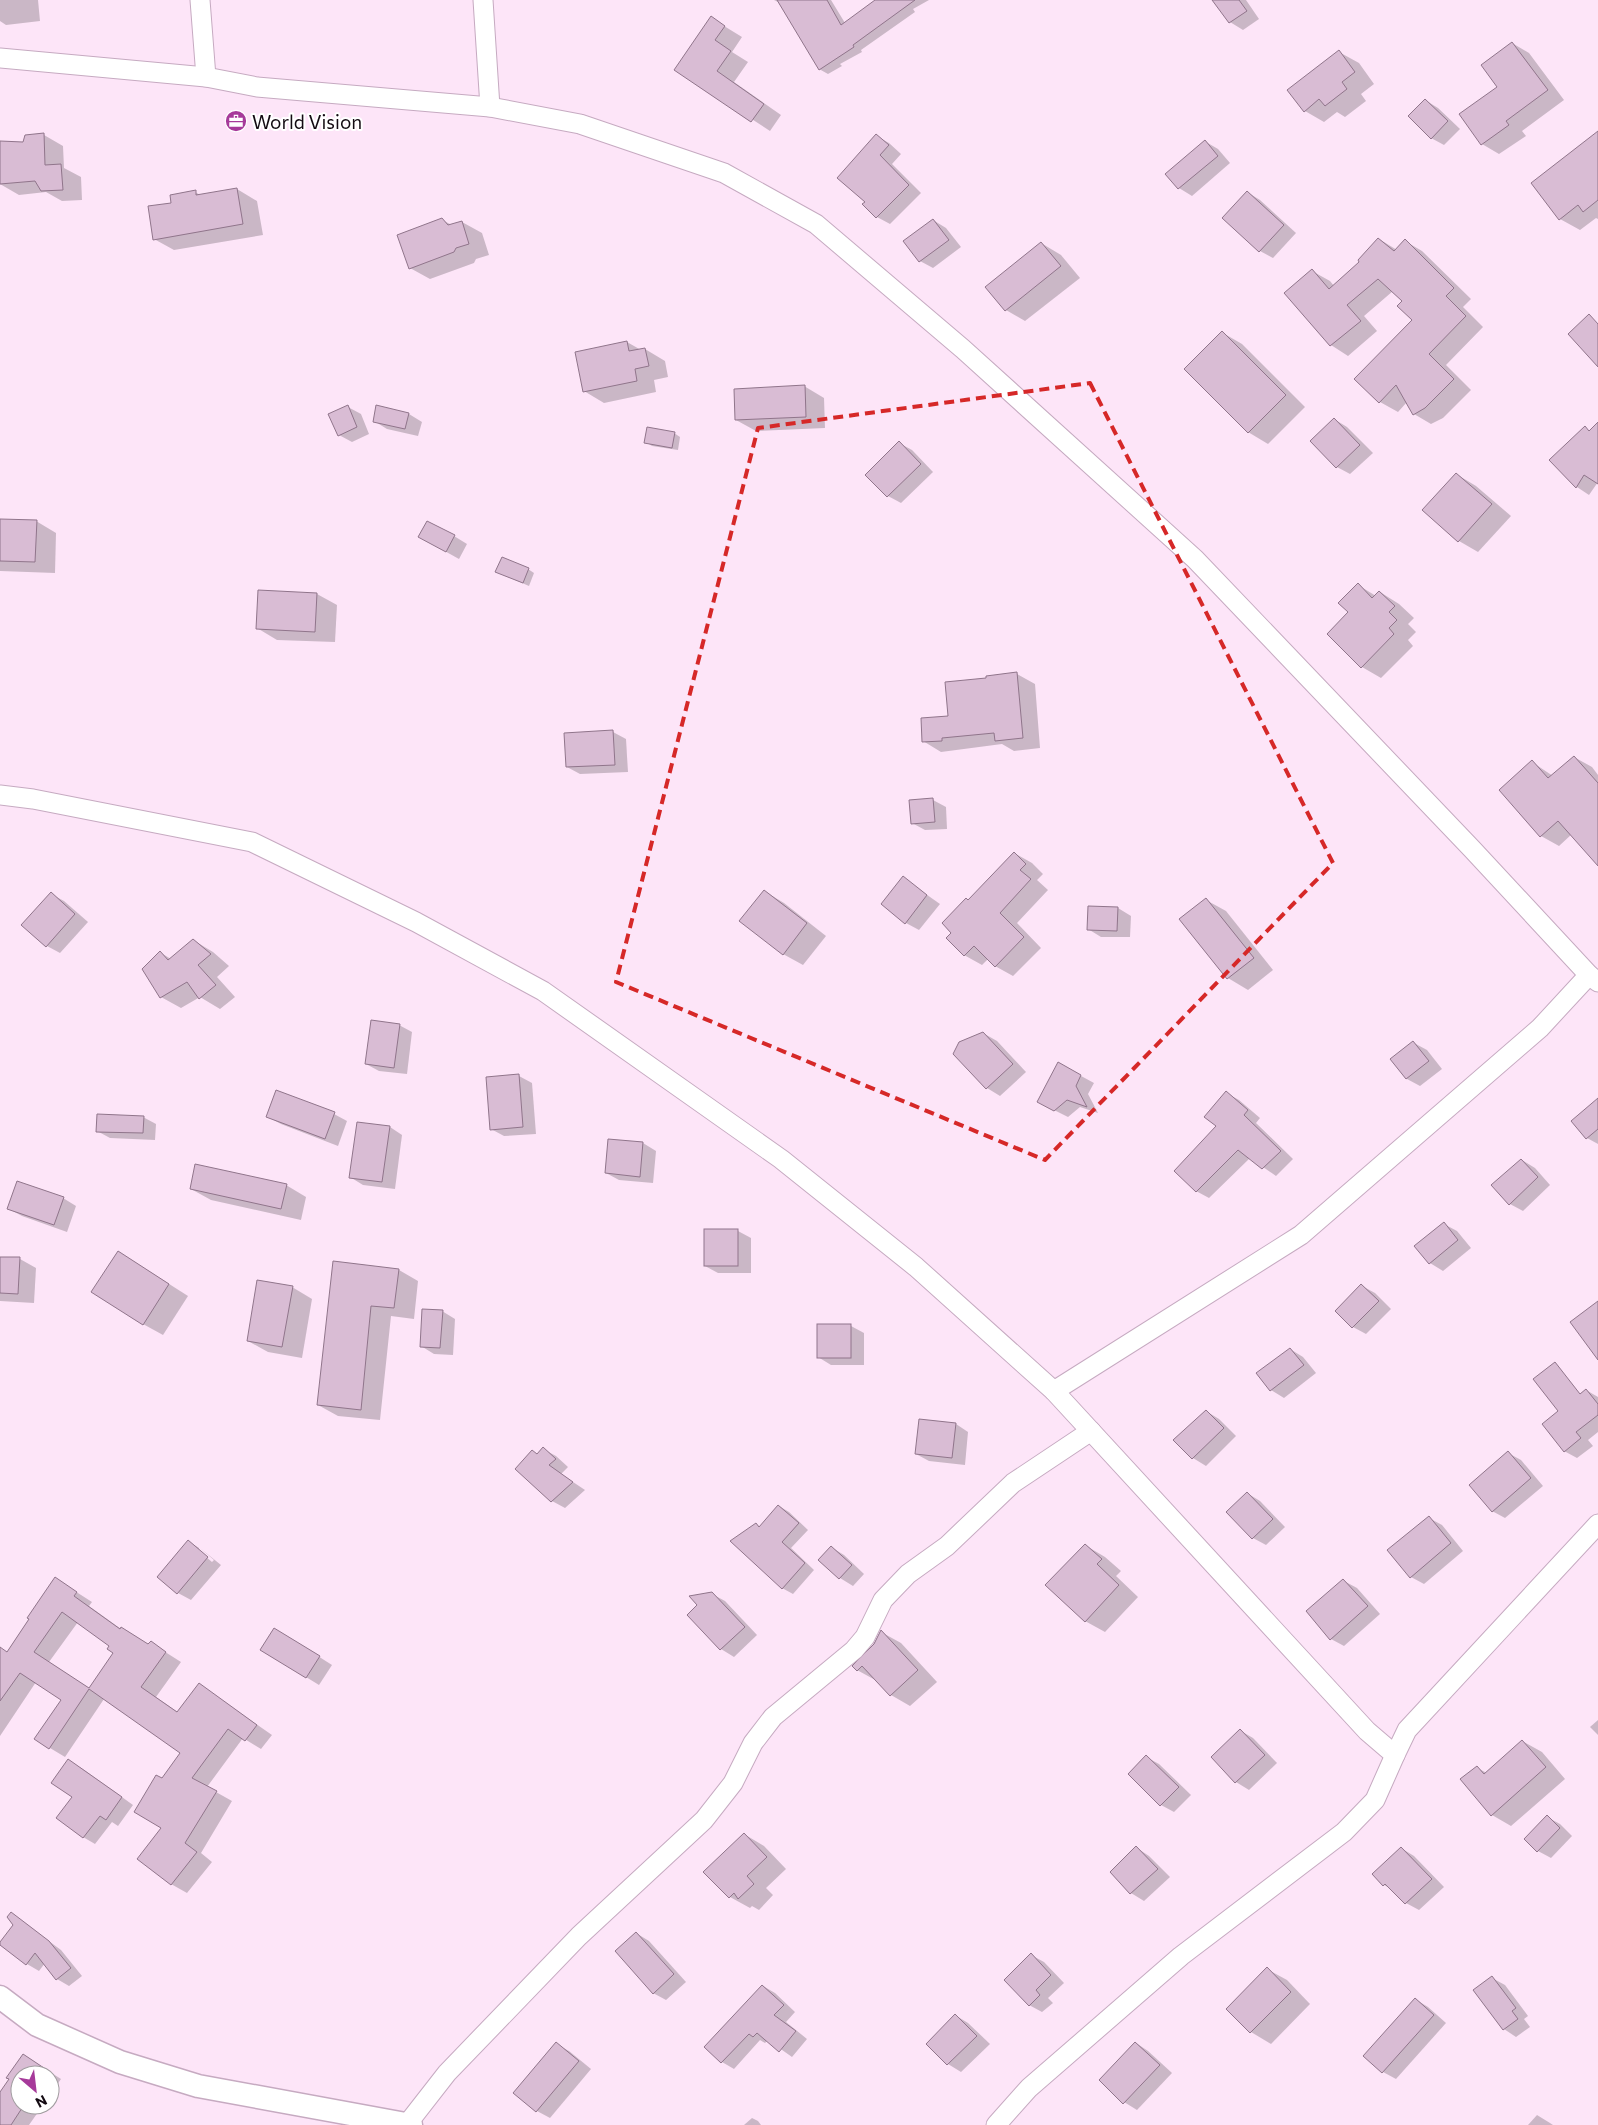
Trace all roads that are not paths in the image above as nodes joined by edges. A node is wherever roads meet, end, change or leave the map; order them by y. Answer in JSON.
{"nodes":[{"id":1,"x":200,"y":0,"type":"edge"},
{"id":2,"x":483,"y":0,"type":"edge"},
{"id":3,"x":0,"y":58,"type":"edge"},
{"id":4,"x":206,"y":77,"type":"junction"},
{"id":5,"x":490,"y":107,"type":"junction"},
{"id":6,"x":0,"y":795,"type":"edge"},
{"id":7,"x":1593,"y":979,"type":"edge"},
{"id":8,"x":1054,"y":1391,"type":"junction"},
{"id":9,"x":1091,"y":1431,"type":"junction"},
{"id":10,"x":1598,"y":1524,"type":"edge"},
{"id":11,"x":1395,"y":1755,"type":"junction"},
{"id":12,"x":0,"y":1997,"type":"edge"},
{"id":13,"x":409,"y":2124,"type":"edge"},
{"id":14,"x":996,"y":2125,"type":"edge"}],
"edges":[{"from":1,"to":4,"type":"street"},
{"from":2,"to":5,"type":"street"},
{"from":3,"to":4,"type":"street"},
{"from":4,"to":5,"type":"street"},
{"from":5,"to":7,"type":"street"},
{"from":6,"to":8,"type":"street"},
{"from":7,"to":8,"type":"street"},
{"from":8,"to":9,"type":"street"},
{"from":9,"to":11,"type":"street"},
{"from":9,"to":13,"type":"street"},
{"from":10,"to":11,"type":"street"},
{"from":11,"to":14,"type":"street"},
{"from":12,"to":13,"type":"street"}]}
